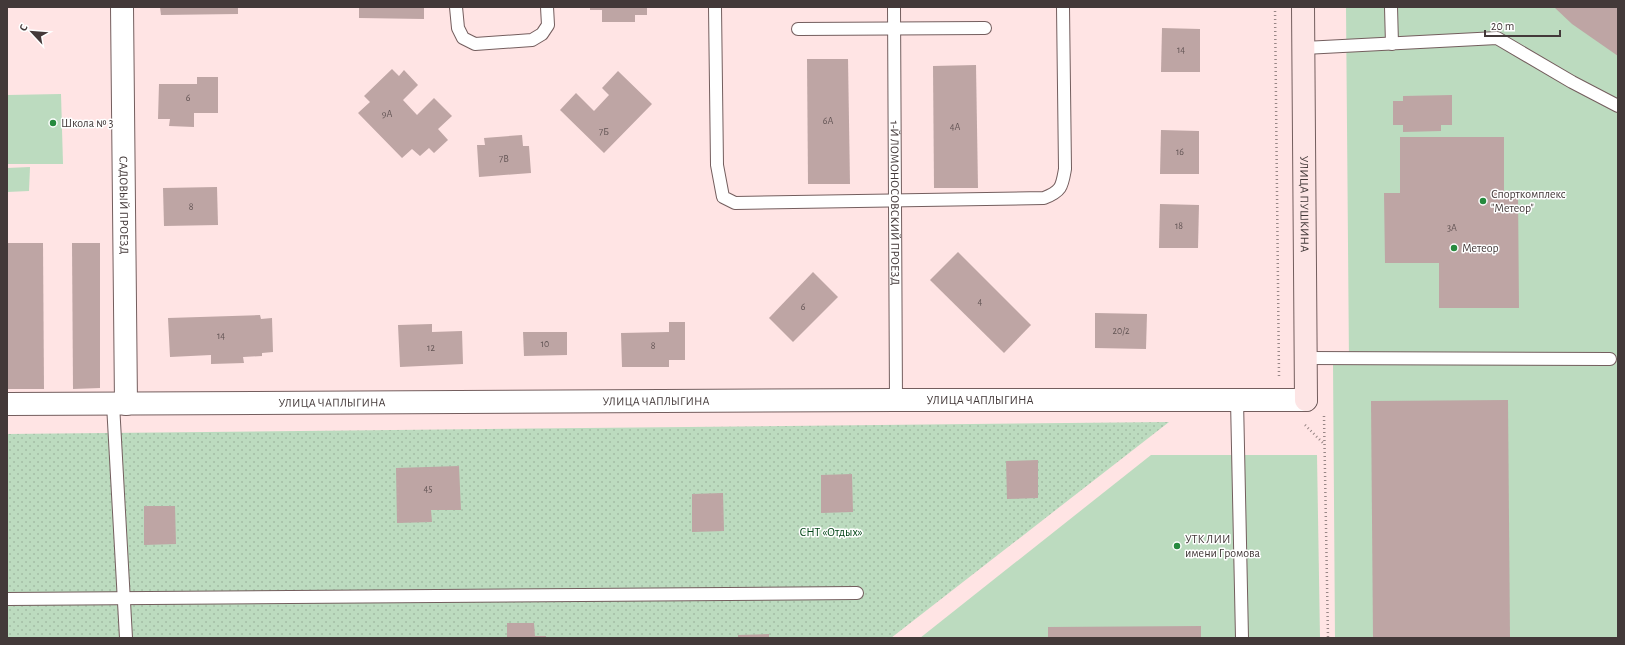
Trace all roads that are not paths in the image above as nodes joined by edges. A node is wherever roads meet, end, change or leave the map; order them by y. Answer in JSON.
{"nodes":[{"id":1,"x":122,"y":7,"type":"edge"},
{"id":2,"x":456,"y":7,"type":"edge"},
{"id":3,"x":547,"y":7,"type":"edge"},
{"id":4,"x":715,"y":7,"type":"edge"},
{"id":5,"x":894,"y":7,"type":"edge"},
{"id":6,"x":1063,"y":7,"type":"edge"},
{"id":7,"x":1303,"y":7,"type":"edge"},
{"id":8,"x":1392,"y":7,"type":"edge"},
{"id":9,"x":894,"y":28,"type":"junction"},
{"id":10,"x":985,"y":28,"type":"dead end"},
{"id":11,"x":798,"y":29,"type":"dead end"},
{"id":12,"x":1392,"y":44,"type":"junction"},
{"id":13,"x":1304,"y":48,"type":"junction"},
{"id":14,"x":1618,"y":106,"type":"edge"},
{"id":15,"x":895,"y":201,"type":"junction"},
{"id":16,"x":1305,"y":358,"type":"junction"},
{"id":17,"x":1610,"y":359,"type":"dead end"},
{"id":18,"x":896,"y":400,"type":"junction"},
{"id":19,"x":1237,"y":400,"type":"junction"},
{"id":20,"x":1306,"y":400,"type":"joint"},
{"id":21,"x":7,"y":404,"type":"edge"},
{"id":22,"x":120,"y":404,"type":"junction"},
{"id":23,"x":857,"y":594,"type":"dead end"},
{"id":24,"x":123,"y":597,"type":"junction"},
{"id":25,"x":7,"y":599,"type":"edge"},
{"id":26,"x":126,"y":638,"type":"edge"},
{"id":27,"x":1242,"y":638,"type":"edge"}],
"edges":[{"from":1,"to":22,"type":"street","name":"САДОВЫЙ ПРОЕЗД"},
{"from":2,"to":3,"type":"lane"},
{"from":4,"to":15,"type":"lane"},
{"from":5,"to":9,"type":"lane","name":"1-Й ЛОМОНОСОВСКИЙ ПРОЕЗД"},
{"from":6,"to":15,"type":"lane"},
{"from":7,"to":13,"type":"street","name":"УЛИЦА ПУШКИНА"},
{"from":8,"to":12,"type":"lane"},
{"from":9,"to":10,"type":"lane"},
{"from":9,"to":11,"type":"lane"},
{"from":9,"to":15,"type":"lane","name":"1-Й ЛОМОНОСОВСКИЙ ПРОЕЗД"},
{"from":12,"to":13,"type":"lane"},
{"from":12,"to":14,"type":"lane"},
{"from":13,"to":16,"type":"street","name":"УЛИЦА ПУШКИНА"},
{"from":15,"to":18,"type":"lane","name":"1-Й ЛОМОНОСОВСКИЙ ПРОЕЗД"},
{"from":16,"to":17,"type":"lane"},
{"from":16,"to":20,"type":"street","name":"УЛИЦА ПУШКИНА"},
{"from":18,"to":19,"type":"street","name":"УЛИЦА ЧАПЛЫГИНА"},
{"from":18,"to":22,"type":"street","name":"УЛИЦА ЧАПЛЫГИНА"},
{"from":19,"to":20,"type":"street","name":"УЛИЦА ЧАПЛЫГИНА"},
{"from":19,"to":27,"type":"lane"},
{"from":21,"to":22,"type":"street","name":"УЛИЦА ЧАПЛЫГИНА"},
{"from":22,"to":24,"type":"lane"},
{"from":23,"to":24,"type":"lane"},
{"from":24,"to":25,"type":"lane"},
{"from":24,"to":26,"type":"lane"}]}
